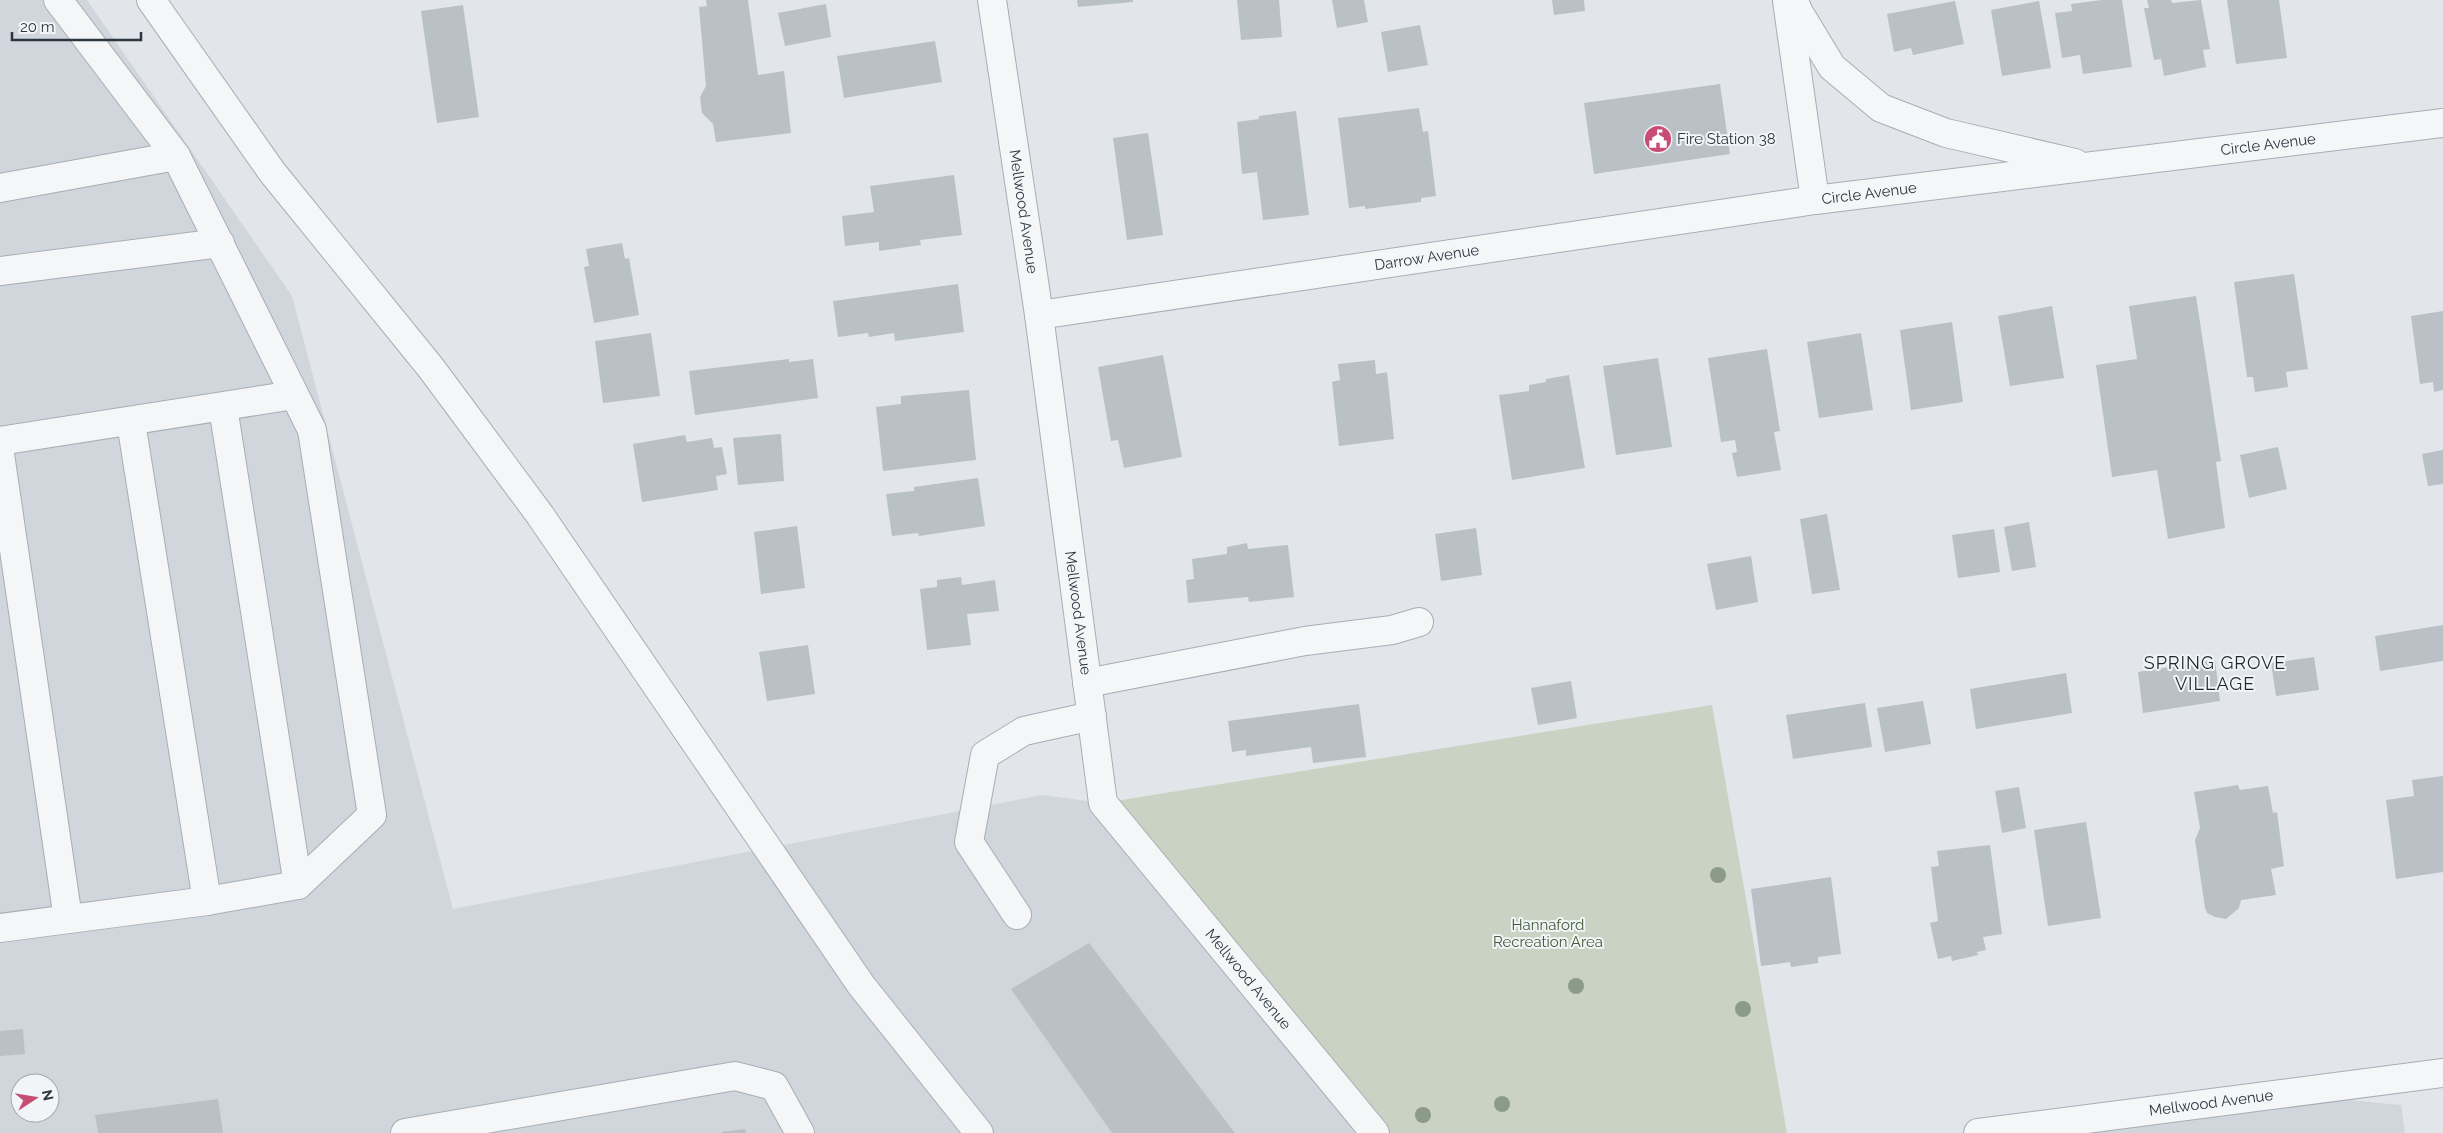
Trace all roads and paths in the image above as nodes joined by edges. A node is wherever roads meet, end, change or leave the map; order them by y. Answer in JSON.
{"nodes":[{"id":1,"x":58,"y":0,"type":"edge"},
{"id":2,"x":151,"y":0,"type":"edge"},
{"id":3,"x":992,"y":0,"type":"edge"},
{"id":4,"x":1787,"y":0,"type":"edge"},
{"id":5,"x":1794,"y":0,"type":"edge"},
{"id":6,"x":2443,"y":123,"type":"edge"},
{"id":7,"x":176,"y":156,"type":"junction"},
{"id":8,"x":2093,"y":167,"type":"junction"},
{"id":9,"x":0,"y":188,"type":"edge"},
{"id":10,"x":1815,"y":200,"type":"junction"},
{"id":11,"x":220,"y":243,"type":"junction"},
{"id":12,"x":0,"y":271,"type":"edge"},
{"id":13,"x":1039,"y":315,"type":"junction"},
{"id":14,"x":294,"y":395,"type":"junction"},
{"id":15,"x":223,"y":407,"type":"junction"},
{"id":16,"x":131,"y":422,"type":"junction"},
{"id":17,"x":0,"y":441,"type":"edge"},
{"id":18,"x":0,"y":454,"type":"edge"},
{"id":19,"x":1419,"y":622,"type":"dead end"},
{"id":20,"x":1087,"y":683,"type":"junction"},
{"id":21,"x":1092,"y":716,"type":"junction"},
{"id":22,"x":298,"y":885,"type":"junction"},
{"id":23,"x":207,"y":901,"type":"junction"},
{"id":24,"x":1016,"y":915,"type":"dead end"},
{"id":25,"x":68,"y":919,"type":"junction"},
{"id":26,"x":0,"y":928,"type":"edge"},
{"id":27,"x":2443,"y":1073,"type":"edge"},
{"id":28,"x":405,"y":1133,"type":"edge"},
{"id":29,"x":800,"y":1133,"type":"edge"},
{"id":30,"x":978,"y":1133,"type":"edge"},
{"id":31,"x":1375,"y":1133,"type":"edge"},
{"id":32,"x":1978,"y":1133,"type":"edge"}],
"edges":[{"from":1,"to":7,"type":"street"},
{"from":2,"to":30,"type":"street"},
{"from":3,"to":13,"type":"street","name":"Mellwood Avenue"},
{"from":4,"to":10,"type":"street","name":"Circle Avenue"},
{"from":5,"to":8,"type":"street","name":"Circle Avenue"},
{"from":6,"to":8,"type":"street","name":"Circle Avenue"},
{"from":7,"to":9,"type":"street"},
{"from":7,"to":11,"type":"street"},
{"from":8,"to":10,"type":"street","name":"Circle Avenue"},
{"from":10,"to":13,"type":"street","name":"Darrow Avenue"},
{"from":11,"to":12,"type":"street"},
{"from":11,"to":14,"type":"street"},
{"from":13,"to":20,"type":"street","name":"Mellwood Avenue"},
{"from":14,"to":15,"type":"street"},
{"from":14,"to":22,"type":"street"},
{"from":15,"to":16,"type":"street"},
{"from":15,"to":22,"type":"street"},
{"from":16,"to":17,"type":"street"},
{"from":16,"to":23,"type":"street"},
{"from":18,"to":25,"type":"street"},
{"from":19,"to":20,"type":"street"},
{"from":20,"to":21,"type":"street","name":"Mellwood Avenue"},
{"from":21,"to":24,"type":"street"},
{"from":21,"to":31,"type":"street","name":"Mellwood Avenue"},
{"from":22,"to":23,"type":"street"},
{"from":23,"to":25,"type":"street"},
{"from":25,"to":26,"type":"street"},
{"from":27,"to":32,"type":"street","name":"Mellwood Avenue"},
{"from":28,"to":29,"type":"street"}]}
